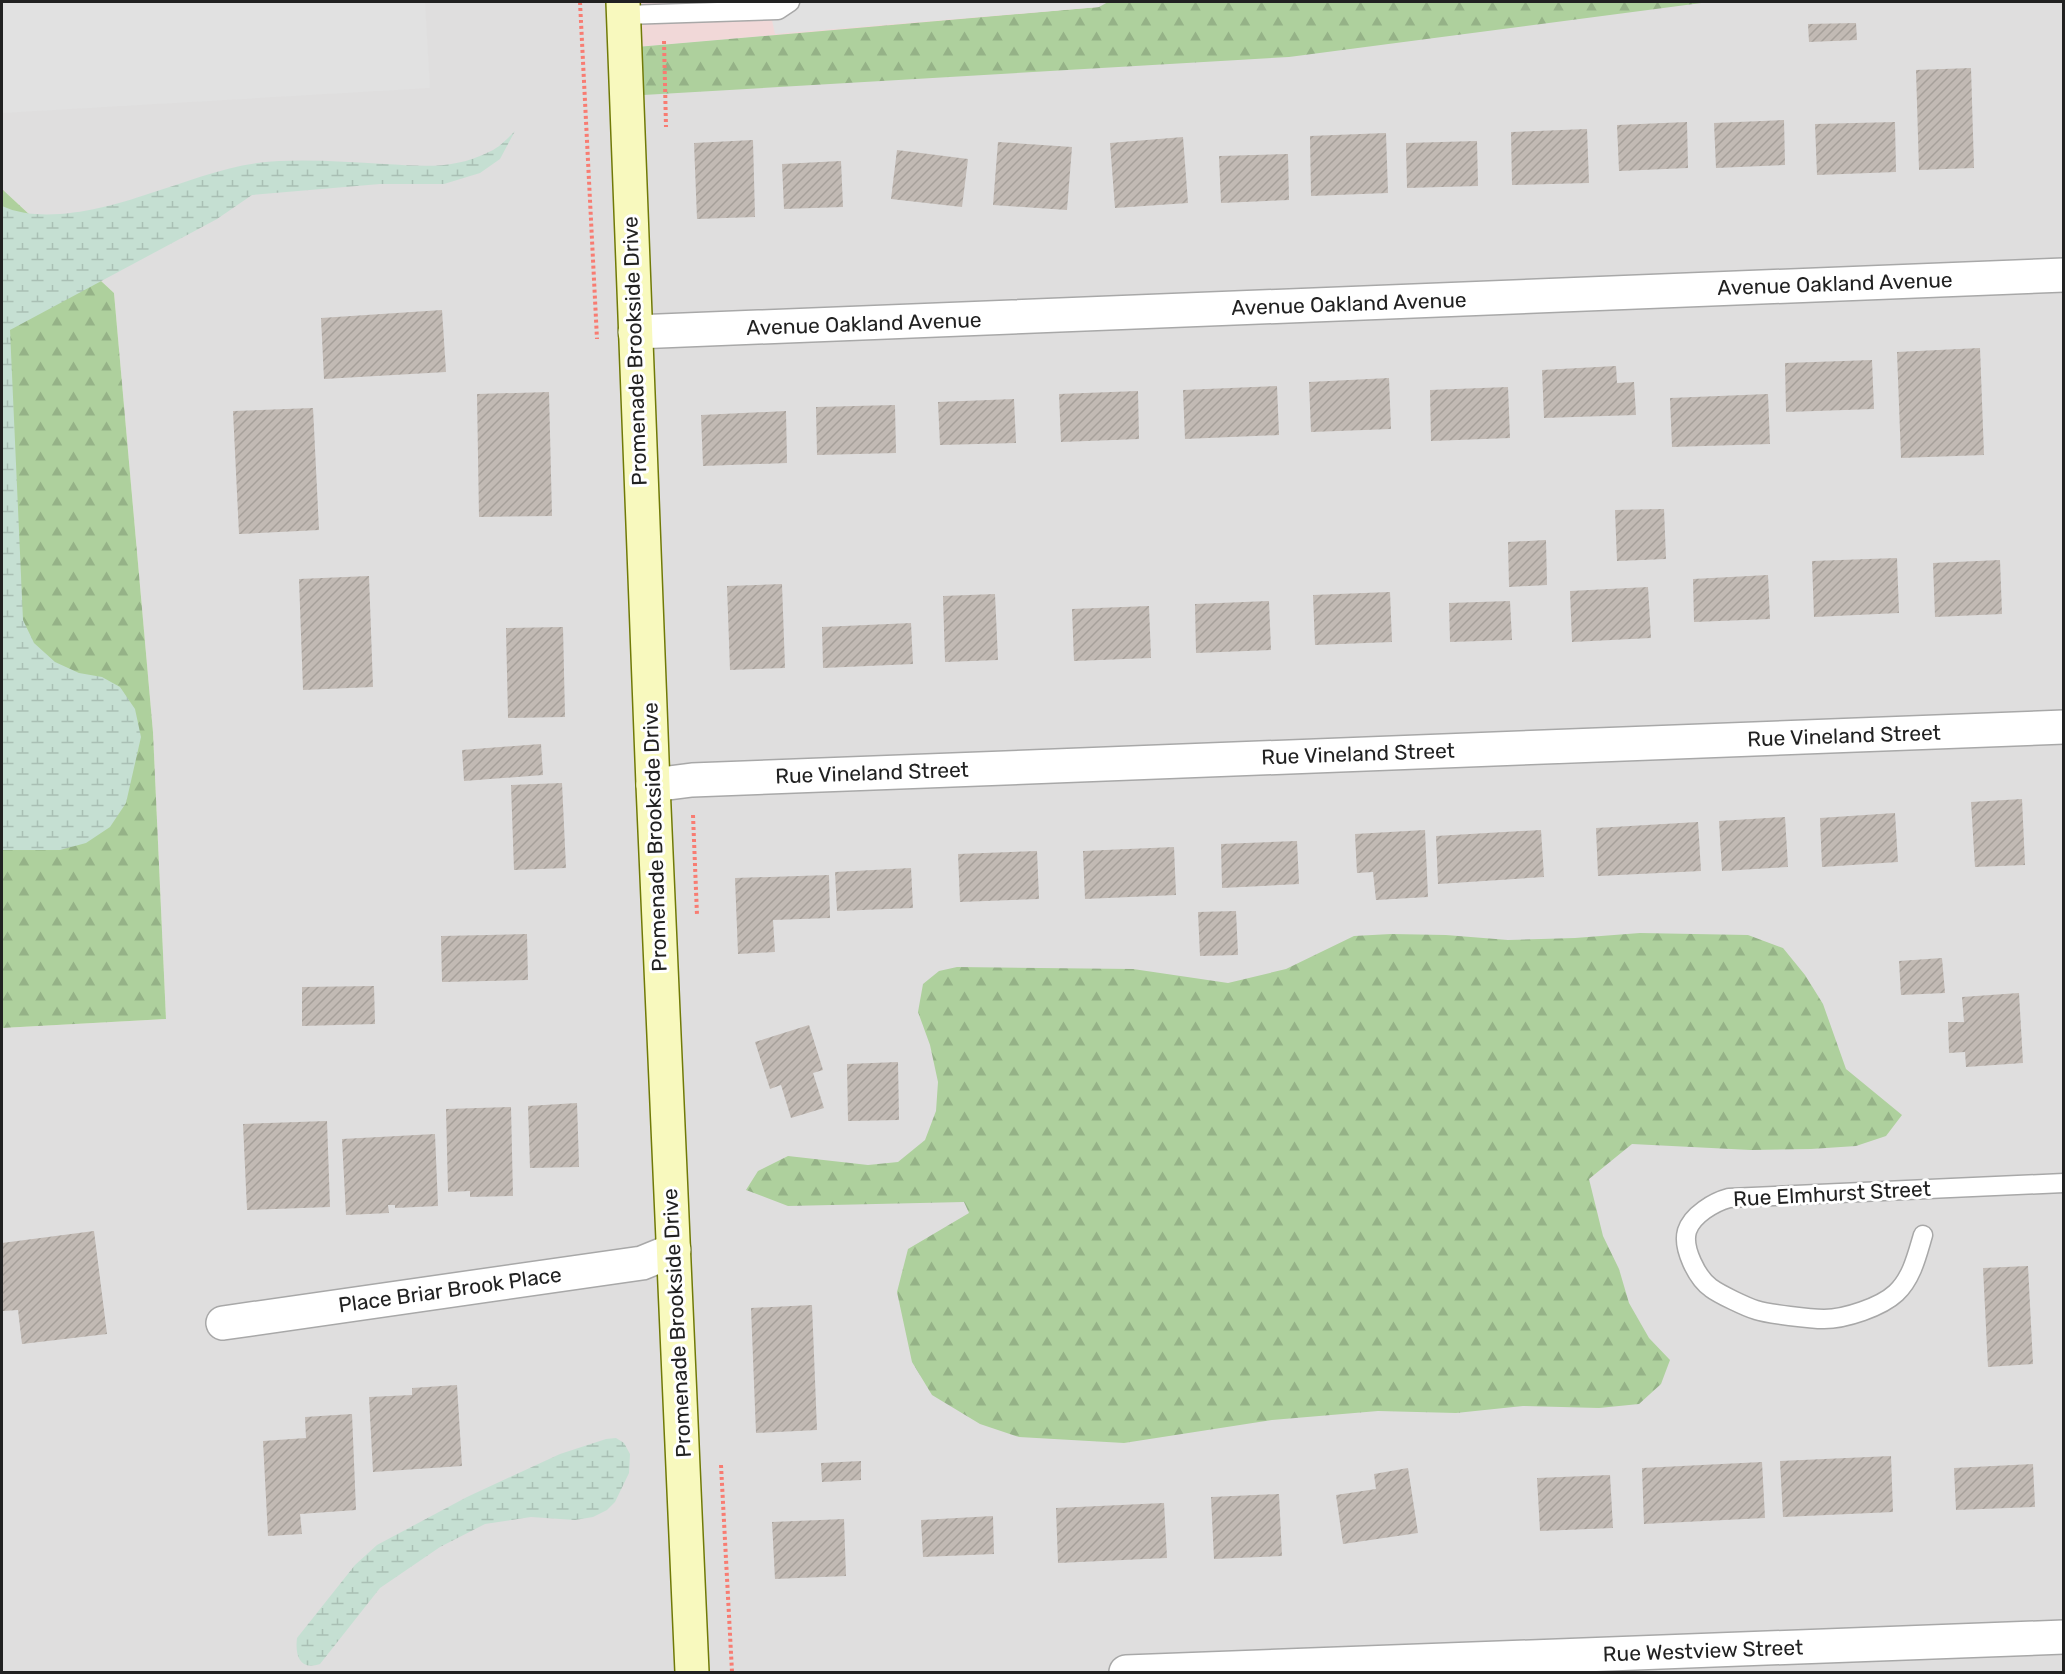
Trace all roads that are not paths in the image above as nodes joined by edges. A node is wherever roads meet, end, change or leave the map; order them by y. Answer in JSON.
{"nodes":[{"id":1,"x":790,"y":2,"type":"edge"},
{"id":2,"x":623,"y":8,"type":"edge"},
{"id":3,"x":2064,"y":275,"type":"edge"},
{"id":4,"x":635,"y":333,"type":"junction"},
{"id":5,"x":2064,"y":727,"type":"edge"},
{"id":6,"x":653,"y":784,"type":"junction"},
{"id":7,"x":2064,"y":1183,"type":"edge"},
{"id":8,"x":1923,"y":1235,"type":"dead end"},
{"id":9,"x":674,"y":1250,"type":"junction"},
{"id":10,"x":223,"y":1323,"type":"dead end"},
{"id":11,"x":2064,"y":1637,"type":"edge"},
{"id":12,"x":1207,"y":1671,"type":"edge"},
{"id":13,"x":692,"y":1672,"type":"edge"},
{"id":14,"x":1126,"y":1672,"type":"edge"}],
"edges":[{"from":1,"to":2,"type":"lane"},
{"from":2,"to":4,"type":"street","name":"Promenade Brookside Drive"},
{"from":3,"to":4,"type":"street","name":"Avenue Oakland Avenue"},
{"from":4,"to":6,"type":"street","name":"Promenade Brookside Drive"},
{"from":5,"to":6,"type":"street","name":"Rue Vineland Street"},
{"from":6,"to":9,"type":"street","name":"Promenade Brookside Drive"},
{"from":7,"to":8,"type":"lane","name":"Rue Elmhurst Street"},
{"from":9,"to":10,"type":"street","name":"Place Briar Brook Place"},
{"from":9,"to":13,"type":"street","name":"Promenade Brookside Drive"},
{"from":11,"to":12,"type":"street","name":"Rue Westview Street"},
{"from":12,"to":14,"type":"street","name":"Rue Westview Street"}]}
